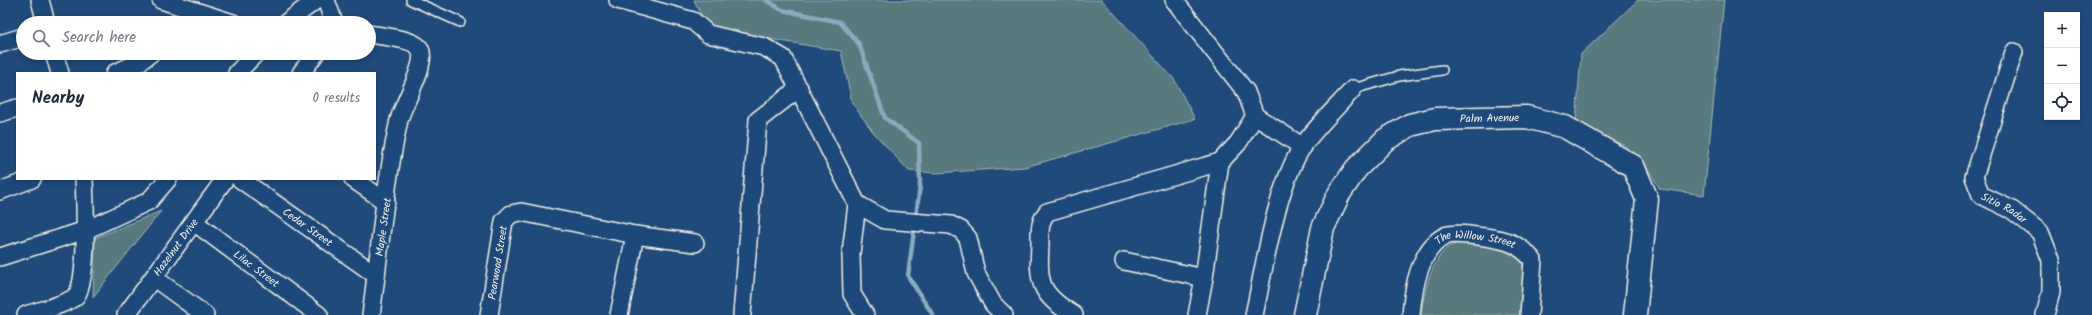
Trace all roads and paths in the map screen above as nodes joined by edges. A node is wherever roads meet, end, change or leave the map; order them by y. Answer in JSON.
{"nodes":[{"id":1,"x":40,"y":0,"type":"edge"},
{"id":2,"x":161,"y":0,"type":"edge"},
{"id":3,"x":316,"y":0,"type":"edge"},
{"id":4,"x":326,"y":0,"type":"edge"},
{"id":5,"x":411,"y":0,"type":"edge"},
{"id":6,"x":1174,"y":0,"type":"edge"},
{"id":7,"x":627,"y":1,"type":"edge"},
{"id":8,"x":44,"y":16,"type":"edge"},
{"id":9,"x":192,"y":16,"type":"edge"},
{"id":10,"x":295,"y":16,"type":"edge"},
{"id":11,"x":332,"y":16,"type":"edge"},
{"id":12,"x":460,"y":22,"type":"dead end"},
{"id":13,"x":376,"y":35,"type":"edge"},
{"id":14,"x":16,"y":39,"type":"edge"},
{"id":15,"x":0,"y":44,"type":"edge"},
{"id":16,"x":2014,"y":52,"type":"dead end"},
{"id":17,"x":56,"y":60,"type":"edge"},
{"id":18,"x":142,"y":60,"type":"edge"},
{"id":19,"x":249,"y":60,"type":"edge"},
{"id":20,"x":311,"y":60,"type":"edge"},
{"id":21,"x":1442,"y":70,"type":"dead end"},
{"id":22,"x":60,"y":72,"type":"edge"},
{"id":23,"x":117,"y":72,"type":"edge"},
{"id":24,"x":237,"y":72,"type":"edge"},
{"id":25,"x":303,"y":72,"type":"edge"},
{"id":26,"x":799,"y":88,"type":"junction"},
{"id":27,"x":1353,"y":89,"type":"joint"},
{"id":28,"x":16,"y":108,"type":"edge"},
{"id":29,"x":0,"y":113,"type":"edge"},
{"id":30,"x":1254,"y":116,"type":"junction"},
{"id":31,"x":1302,"y":147,"type":"junction"},
{"id":32,"x":1220,"y":162,"type":"junction"},
{"id":33,"x":29,"y":180,"type":"edge"},
{"id":34,"x":84,"y":180,"type":"edge"},
{"id":35,"x":167,"y":180,"type":"edge"},
{"id":36,"x":224,"y":180,"type":"edge"},
{"id":37,"x":241,"y":180,"type":"edge"},
{"id":38,"x":354,"y":180,"type":"edge"},
{"id":39,"x":0,"y":191,"type":"edge"},
{"id":40,"x":386,"y":202,"type":"junction"},
{"id":41,"x":857,"y":204,"type":"junction"},
{"id":42,"x":194,"y":222,"type":"junction"},
{"id":43,"x":86,"y":230,"type":"junction"},
{"id":44,"x":635,"y":235,"type":"junction"},
{"id":45,"x":695,"y":243,"type":"dead end"},
{"id":46,"x":0,"y":257,"type":"edge"},
{"id":47,"x":1124,"y":261,"type":"dead end"},
{"id":48,"x":376,"y":275,"type":"junction"},
{"id":49,"x":154,"y":278,"type":"junction"},
{"id":50,"x":1204,"y":278,"type":"junction"},
{"id":51,"x":1052,"y":309,"type":"edge"},
{"id":52,"x":26,"y":315,"type":"edge"},
{"id":53,"x":126,"y":315,"type":"edge"},
{"id":54,"x":205,"y":315,"type":"edge"},
{"id":55,"x":319,"y":315,"type":"edge"},
{"id":56,"x":371,"y":315,"type":"edge"},
{"id":57,"x":489,"y":315,"type":"edge"},
{"id":58,"x":619,"y":315,"type":"edge"},
{"id":59,"x":742,"y":315,"type":"edge"},
{"id":60,"x":865,"y":315,"type":"edge"},
{"id":61,"x":1004,"y":315,"type":"edge"},
{"id":62,"x":1074,"y":315,"type":"edge"},
{"id":63,"x":1197,"y":315,"type":"edge"},
{"id":64,"x":1254,"y":315,"type":"edge"},
{"id":65,"x":1305,"y":315,"type":"edge"},
{"id":66,"x":1411,"y":315,"type":"edge"},
{"id":67,"x":1528,"y":315,"type":"edge"},
{"id":68,"x":1635,"y":315,"type":"edge"},
{"id":69,"x":2045,"y":315,"type":"edge"}],
"edges":[{"from":1,"to":8,"type":"street"},
{"from":2,"to":9,"type":"street"},
{"from":3,"to":10,"type":"street"},
{"from":4,"to":11,"type":"street"},
{"from":5,"to":12,"type":"lane"},
{"from":6,"to":30,"type":"street"},
{"from":7,"to":26,"type":"street"},
{"from":13,"to":40,"type":"street","name":"Maple Street"},
{"from":14,"to":15,"type":"street"},
{"from":16,"to":69,"type":"street","name":"Sitio Radar"},
{"from":17,"to":22,"type":"street"},
{"from":18,"to":23,"type":"street"},
{"from":19,"to":24,"type":"street"},
{"from":20,"to":25,"type":"street"},
{"from":21,"to":27,"type":"lane"},
{"from":26,"to":41,"type":"street"},
{"from":26,"to":59,"type":"street"},
{"from":27,"to":31,"type":"street"},
{"from":28,"to":29,"type":"street"},
{"from":30,"to":31,"type":"street"},
{"from":30,"to":32,"type":"street"},
{"from":31,"to":64,"type":"street"},
{"from":32,"to":50,"type":"street"},
{"from":32,"to":51,"type":"street"},
{"from":33,"to":39,"type":"street"},
{"from":34,"to":43,"type":"street"},
{"from":35,"to":43,"type":"street"},
{"from":36,"to":42,"type":"street","name":"Hazelnut Drive"},
{"from":37,"to":48,"type":"street","name":"Cedar Street"},
{"from":38,"to":40,"type":"street"},
{"from":40,"to":48,"type":"street","name":"Maple Street"},
{"from":41,"to":60,"type":"street"},
{"from":41,"to":61,"type":"street"},
{"from":42,"to":49,"type":"street","name":"Hazelnut Drive"},
{"from":42,"to":55,"type":"street","name":"Lilac Street"},
{"from":43,"to":46,"type":"street"},
{"from":43,"to":52,"type":"street"},
{"from":44,"to":45,"type":"street"},
{"from":44,"to":57,"type":"street","name":"Pearwood Street"},
{"from":44,"to":58,"type":"street"},
{"from":47,"to":50,"type":"street"},
{"from":48,"to":56,"type":"street","name":"Maple Street"},
{"from":49,"to":53,"type":"street","name":"Hazelnut Drive"},
{"from":49,"to":54,"type":"street"},
{"from":50,"to":63,"type":"street"},
{"from":51,"to":62,"type":"street"},
{"from":65,"to":68,"type":"street","name":"Palm Avenue"},
{"from":66,"to":67,"type":"street","name":"The Willow Street"}]}
